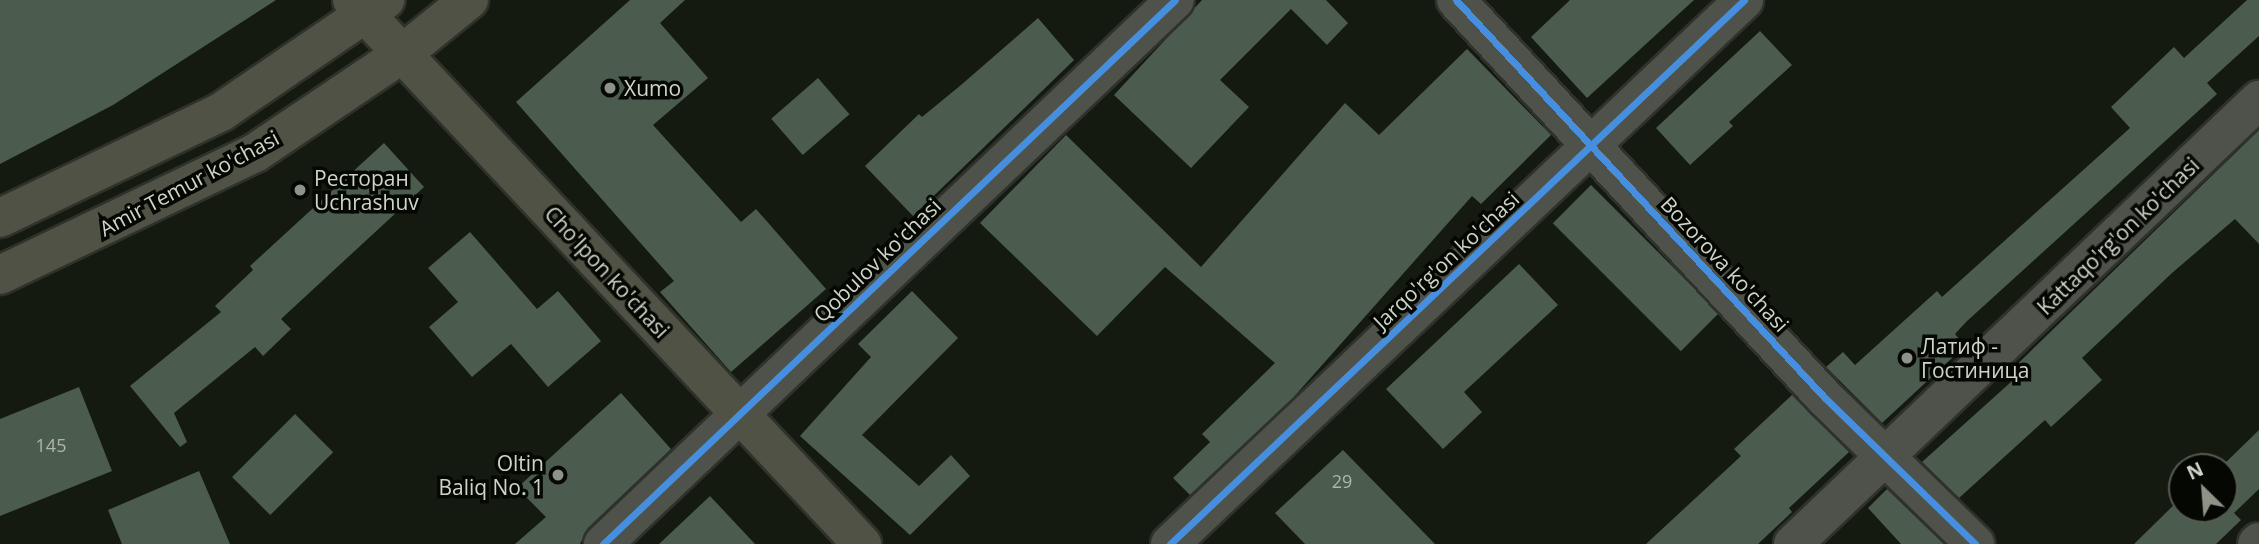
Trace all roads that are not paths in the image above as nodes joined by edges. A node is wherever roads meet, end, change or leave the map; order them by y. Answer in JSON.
{"nodes":[{"id":1,"x":469,"y":0,"type":"edge"},
{"id":2,"x":1175,"y":0,"type":"edge"},
{"id":3,"x":1456,"y":0,"type":"edge"},
{"id":4,"x":1744,"y":0,"type":"edge"},
{"id":5,"x":368,"y":5,"type":"edge"},
{"id":6,"x":402,"y":54,"type":"junction"},
{"id":7,"x":2259,"y":100,"type":"edge"},
{"id":8,"x":1591,"y":148,"type":"junction"},
{"id":9,"x":0,"y":218,"type":"edge"},
{"id":10,"x":0,"y":275,"type":"edge"},
{"id":11,"x":743,"y":415,"type":"junction"},
{"id":12,"x":1888,"y":457,"type":"junction"},
{"id":13,"x":603,"y":544,"type":"edge"},
{"id":14,"x":862,"y":544,"type":"edge"},
{"id":15,"x":1170,"y":544,"type":"edge"},
{"id":16,"x":1793,"y":544,"type":"edge"},
{"id":17,"x":1975,"y":544,"type":"edge"}],
"edges":[{"from":1,"to":6,"type":"main road","name":"Amir Temur ko'chasi"},
{"from":2,"to":11,"type":"street","name":"Qobulov ko'chasi"},
{"from":3,"to":8,"type":"street","name":"Bozorova ko'chasi"},
{"from":4,"to":8,"type":"street","name":"Jarqo'rg'on ko'chasi"},
{"from":5,"to":6,"type":"main road","name":"Cho'lpon ko'chasi"},
{"from":5,"to":9,"type":"main road"},
{"from":6,"to":10,"type":"main road","name":"Amir Temur ko'chasi"},
{"from":6,"to":11,"type":"main road","name":"Cho'lpon ko'chasi"},
{"from":7,"to":12,"type":"street","name":"Kattaqo'rg'on ko'chasi"},
{"from":8,"to":12,"type":"street","name":"Bozorova ko'chasi"},
{"from":8,"to":15,"type":"street","name":"Jarqo'rg'on ko'chasi"},
{"from":11,"to":13,"type":"street","name":"Qobulov ko'chasi"},
{"from":11,"to":14,"type":"main road","name":"Cho'lpon ko'chasi"},
{"from":12,"to":16,"type":"street","name":"Kattaqo'rg'on ko'chasi"},
{"from":12,"to":17,"type":"street","name":"Bozorova ko'chasi"}]}
